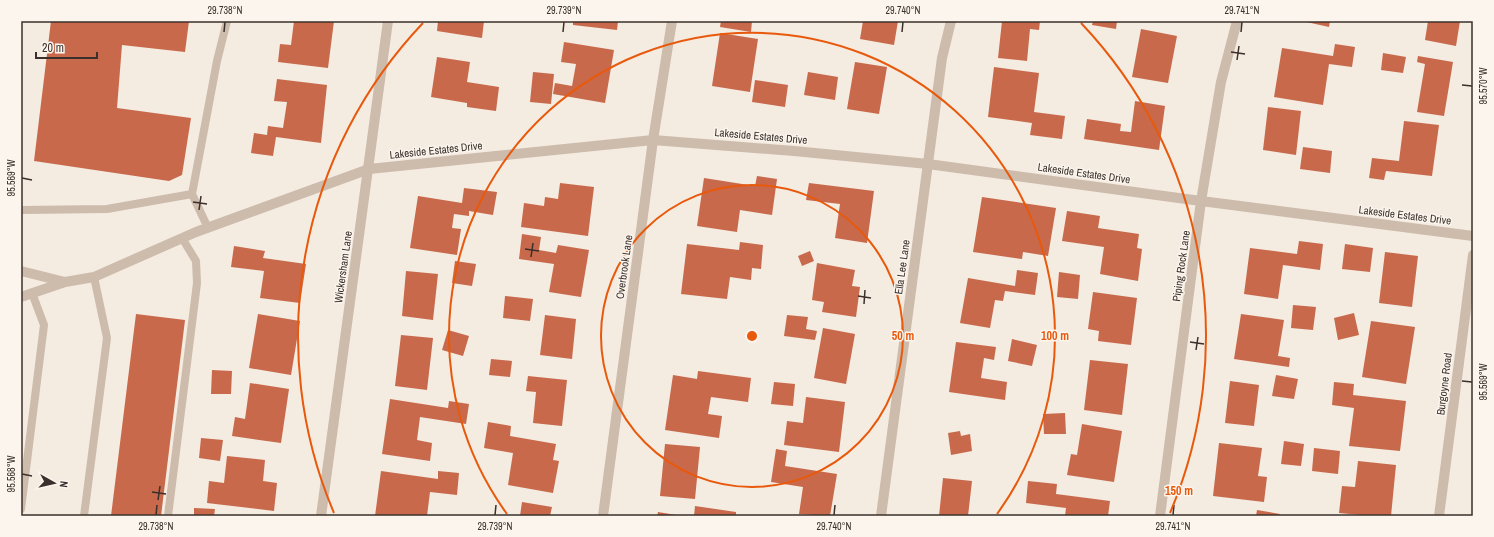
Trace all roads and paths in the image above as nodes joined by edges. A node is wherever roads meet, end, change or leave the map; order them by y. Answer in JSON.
{"nodes":[{"id":1,"x":227,"y":21,"type":"edge"},
{"id":2,"x":388,"y":21,"type":"edge"},
{"id":3,"x":672,"y":21,"type":"edge"},
{"id":4,"x":951,"y":21,"type":"edge"},
{"id":5,"x":1237,"y":21,"type":"edge"},
{"id":6,"x":653,"y":140,"type":"junction"},
{"id":7,"x":928,"y":164,"type":"junction"},
{"id":8,"x":369,"y":169,"type":"junction"},
{"id":9,"x":192,"y":194,"type":"junction"},
{"id":10,"x":1201,"y":201,"type":"junction"},
{"id":11,"x":21,"y":210,"type":"edge"},
{"id":12,"x":208,"y":228,"type":"junction"},
{"id":13,"x":1473,"y":236,"type":"edge"},
{"id":14,"x":182,"y":238,"type":"junction"},
{"id":15,"x":1473,"y":255,"type":"edge"},
{"id":16,"x":21,"y":271,"type":"edge"},
{"id":17,"x":94,"y":277,"type":"junction"},
{"id":18,"x":65,"y":282,"type":"junction"},
{"id":19,"x":32,"y":293,"type":"junction"},
{"id":20,"x":21,"y":297,"type":"edge"},
{"id":21,"x":21,"y":510,"type":"edge"},
{"id":22,"x":84,"y":516,"type":"edge"},
{"id":23,"x":168,"y":516,"type":"edge"},
{"id":24,"x":321,"y":516,"type":"edge"},
{"id":25,"x":603,"y":516,"type":"edge"},
{"id":26,"x":881,"y":516,"type":"edge"},
{"id":27,"x":1160,"y":516,"type":"edge"},
{"id":28,"x":1439,"y":516,"type":"edge"}],
"edges":[{"from":1,"to":9,"type":"lane"},
{"from":2,"to":8,"type":"street","name":"Wickersham Lane"},
{"from":3,"to":6,"type":"street","name":"Overbrook Lane"},
{"from":4,"to":7,"type":"street","name":"Ella Lee Lane"},
{"from":5,"to":10,"type":"street","name":"Piping Rock Lane"},
{"from":6,"to":7,"type":"street","name":"Lakeside Estates Drive"},
{"from":6,"to":8,"type":"street","name":"Lakeside Estates Drive"},
{"from":6,"to":25,"type":"street","name":"Overbrook Lane"},
{"from":7,"to":10,"type":"street","name":"Lakeside Estates Drive"},
{"from":7,"to":26,"type":"street","name":"Ella Lee Lane"},
{"from":8,"to":12,"type":"street","name":"Lakeside Estates Drive"},
{"from":8,"to":24,"type":"street","name":"Wickersham Lane"},
{"from":9,"to":11,"type":"lane"},
{"from":9,"to":12,"type":"lane"},
{"from":10,"to":13,"type":"street","name":"Lakeside Estates Drive"},
{"from":10,"to":27,"type":"street","name":"Piping Rock Lane"},
{"from":12,"to":14,"type":"street","name":"Lakeside Estates Drive"},
{"from":14,"to":17,"type":"street","name":"Lakeside Estates Drive"},
{"from":14,"to":23,"type":"lane"},
{"from":15,"to":28,"type":"street","name":"Burgoyne Road"},
{"from":16,"to":18,"type":"street","name":"Lakeside Estates Drive"},
{"from":17,"to":18,"type":"street","name":"Lakeside Estates Drive"},
{"from":17,"to":22,"type":"lane"},
{"from":18,"to":19,"type":"street","name":"Lakeside Estates Drive"},
{"from":19,"to":20,"type":"street","name":"Lakeside Estates Drive"},
{"from":19,"to":21,"type":"lane"}]}
